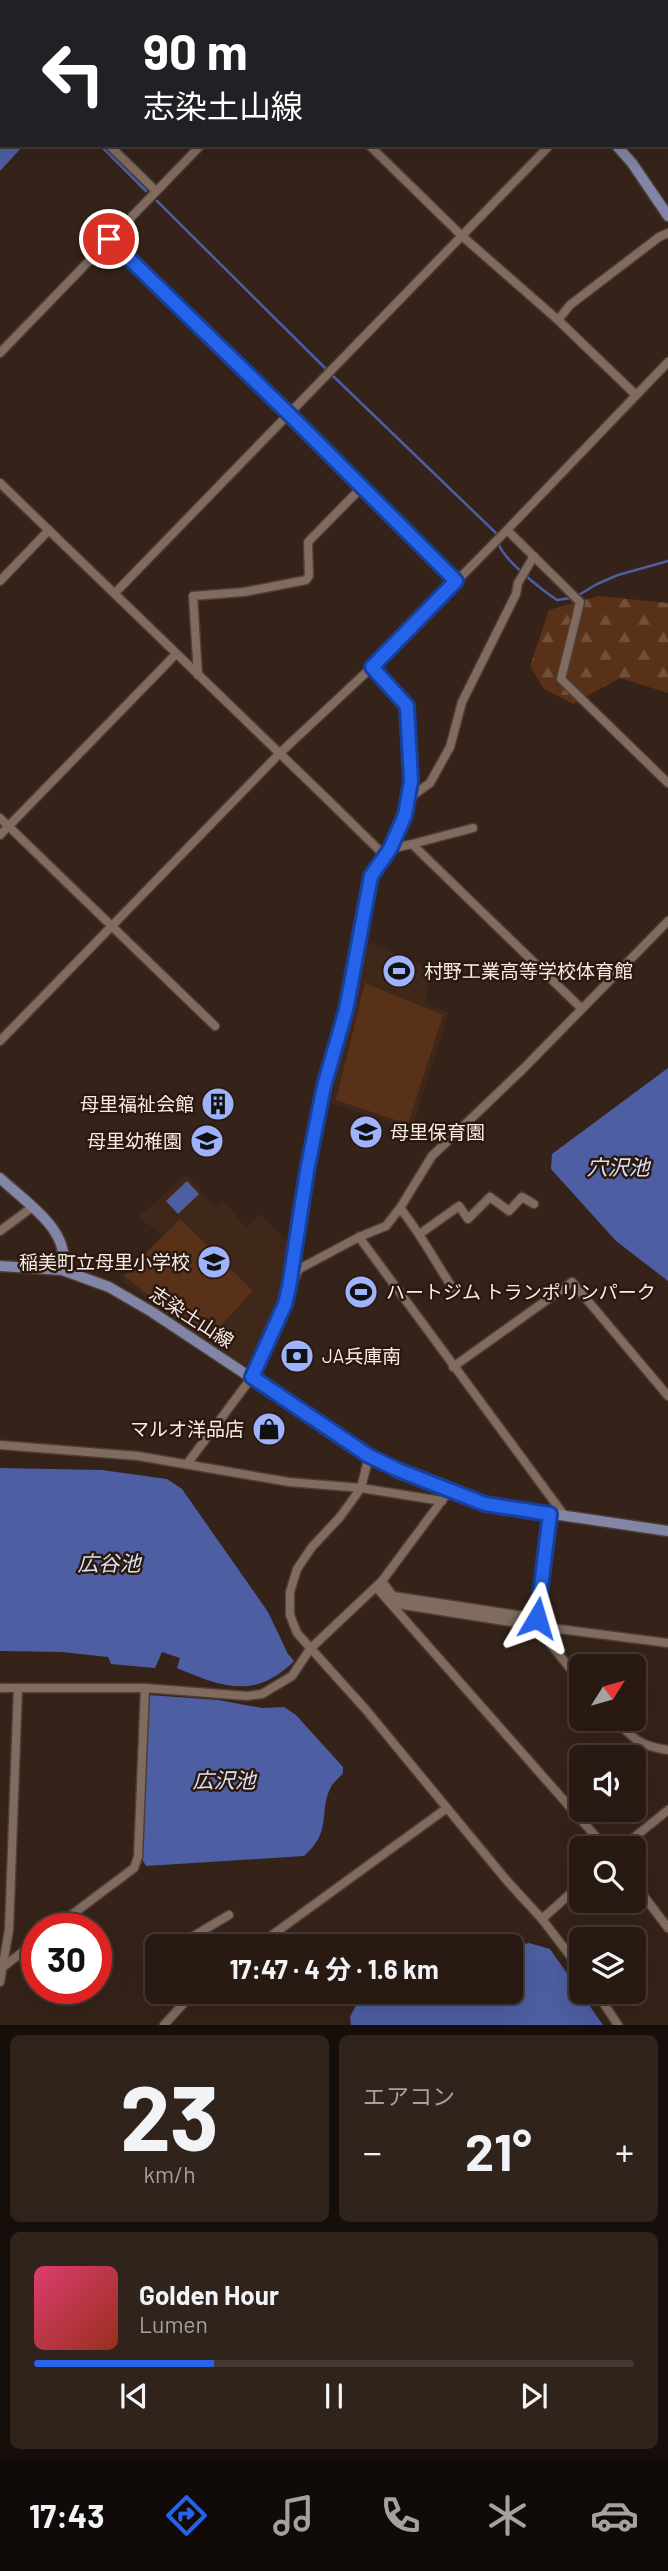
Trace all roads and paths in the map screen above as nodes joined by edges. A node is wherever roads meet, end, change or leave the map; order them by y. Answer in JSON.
{"nodes":[{"id":1,"x":111,"y":147,"type":"edge"},
{"id":2,"x":199,"y":147,"type":"edge"},
{"id":3,"x":371,"y":147,"type":"edge"},
{"id":4,"x":548,"y":147,"type":"edge"},
{"id":5,"x":618,"y":147,"type":"edge"},
{"id":6,"x":156,"y":191,"type":"junction"},
{"id":7,"x":668,"y":216,"type":"edge"},
{"id":8,"x":668,"y":233,"type":"edge"},
{"id":9,"x":462,"y":236,"type":"junction"},
{"id":10,"x":109,"y":239,"type":"junction"},
{"id":11,"x":558,"y":320,"type":"junction"},
{"id":12,"x":0,"y":353,"type":"edge"},
{"id":13,"x":668,"y":362,"type":"edge"},
{"id":14,"x":636,"y":396,"type":"junction"},
{"id":15,"x":289,"y":414,"type":"junction"},
{"id":16,"x":0,"y":483,"type":"edge"},
{"id":17,"x":362,"y":487,"type":"junction"},
{"id":18,"x":49,"y":530,"type":"junction"},
{"id":19,"x":507,"y":530,"type":"junction"},
{"id":20,"x":534,"y":556,"type":"junction"},
{"id":21,"x":0,"y":581,"type":"edge"},
{"id":22,"x":456,"y":581,"type":"junction"},
{"id":23,"x":115,"y":593,"type":"junction"},
{"id":24,"x":176,"y":654,"type":"junction"},
{"id":25,"x":372,"y":667,"type":"junction"},
{"id":26,"x":198,"y":675,"type":"junction"},
{"id":27,"x":280,"y":753,"type":"junction"},
{"id":28,"x":668,"y":783,"type":"edge"},
{"id":29,"x":408,"y":799,"type":"junction"},
{"id":30,"x":0,"y":818,"type":"edge"},
{"id":31,"x":9,"y":826,"type":"junction"},
{"id":32,"x":473,"y":828,"type":"dead end"},
{"id":33,"x":0,"y":835,"type":"edge"},
{"id":34,"x":412,"y":844,"type":"junction"},
{"id":35,"x":390,"y":849,"type":"junction"},
{"id":36,"x":383,"y":858,"type":"junction"},
{"id":37,"x":668,"y":921,"type":"edge"},
{"id":38,"x":111,"y":926,"type":"junction"},
{"id":39,"x":581,"y":1008,"type":"junction"},
{"id":40,"x":215,"y":1026,"type":"dead end"},
{"id":41,"x":0,"y":1041,"type":"edge"},
{"id":42,"x":0,"y":1178,"type":"edge"},
{"id":43,"x":534,"y":1205,"type":"dead end"},
{"id":44,"x":31,"y":1208,"type":"junction"},
{"id":45,"x":400,"y":1208,"type":"junction"},
{"id":46,"x":0,"y":1231,"type":"edge"},
{"id":47,"x":421,"y":1233,"type":"junction"},
{"id":48,"x":359,"y":1237,"type":"junction"},
{"id":49,"x":0,"y":1266,"type":"edge"},
{"id":50,"x":62,"y":1270,"type":"junction"},
{"id":51,"x":289,"y":1287,"type":"junction"},
{"id":52,"x":454,"y":1290,"type":"dead end"},
{"id":53,"x":453,"y":1367,"type":"junction"},
{"id":54,"x":252,"y":1377,"type":"junction"},
{"id":55,"x":668,"y":1396,"type":"edge"},
{"id":56,"x":0,"y":1446,"type":"edge"},
{"id":57,"x":369,"y":1456,"type":"junction"},
{"id":58,"x":187,"y":1464,"type":"junction"},
{"id":59,"x":361,"y":1488,"type":"junction"},
{"id":60,"x":449,"y":1491,"type":"junction"},
{"id":61,"x":442,"y":1501,"type":"junction"},
{"id":62,"x":550,"y":1514,"type":"junction"},
{"id":63,"x":564,"y":1515,"type":"junction"},
{"id":64,"x":668,"y":1531,"type":"edge"},
{"id":65,"x":379,"y":1584,"type":"junction"},
{"id":66,"x":391,"y":1603,"type":"junction"},
{"id":67,"x":536,"y":1622,"type":"junction"},
{"id":68,"x":668,"y":1643,"type":"edge"},
{"id":69,"x":310,"y":1649,"type":"junction"},
{"id":70,"x":569,"y":1666,"type":"edge"},
{"id":71,"x":0,"y":1688,"type":"edge"},
{"id":72,"x":18,"y":1688,"type":"junction"},
{"id":73,"x":145,"y":1688,"type":"junction"},
{"id":74,"x":625,"y":1731,"type":"edge"},
{"id":75,"x":668,"y":1750,"type":"edge"},
{"id":76,"x":447,"y":1808,"type":"junction"},
{"id":77,"x":668,"y":1810,"type":"edge"},
{"id":78,"x":595,"y":1836,"type":"edge"},
{"id":79,"x":636,"y":1836,"type":"edge"},
{"id":80,"x":569,"y":1895,"type":"edge"},
{"id":81,"x":646,"y":1899,"type":"edge"},
{"id":82,"x":74,"y":1913,"type":"edge"},
{"id":83,"x":229,"y":1915,"type":"dead end"},
{"id":84,"x":542,"y":1919,"type":"junction"},
{"id":85,"x":668,"y":1928,"type":"edge"},
{"id":86,"x":197,"y":1934,"type":"edge"},
{"id":87,"x":274,"y":1934,"type":"edge"},
{"id":88,"x":21,"y":1953,"type":"edge"},
{"id":89,"x":569,"y":1954,"type":"edge"},
{"id":90,"x":3,"y":1967,"type":"junction"},
{"id":91,"x":0,"y":1982,"type":"edge"},
{"id":92,"x":183,"y":2004,"type":"edge"},
{"id":93,"x":604,"y":2004,"type":"edge"},
{"id":94,"x":164,"y":2025,"type":"edge"},
{"id":95,"x":618,"y":2025,"type":"edge"}],
"edges":[{"from":1,"to":6,"type":"street"},
{"from":2,"to":6,"type":"street"},
{"from":3,"to":9,"type":"street"},
{"from":4,"to":9,"type":"street"},
{"from":5,"to":7,"type":"main road"},
{"from":6,"to":10,"type":"street"},
{"from":8,"to":11,"type":"street"},
{"from":9,"to":11,"type":"street"},
{"from":9,"to":15,"type":"street"},
{"from":10,"to":12,"type":"street"},
{"from":10,"to":15,"type":"street"},
{"from":11,"to":14,"type":"street"},
{"from":13,"to":14,"type":"street"},
{"from":14,"to":19,"type":"street"},
{"from":15,"to":17,"type":"street"},
{"from":15,"to":23,"type":"street"},
{"from":16,"to":18,"type":"street"},
{"from":17,"to":22,"type":"street"},
{"from":17,"to":26,"type":"street"},
{"from":18,"to":21,"type":"street"},
{"from":18,"to":23,"type":"street"},
{"from":19,"to":20,"type":"street"},
{"from":19,"to":22,"type":"street"},
{"from":20,"to":28,"type":"street"},
{"from":20,"to":29,"type":"street"},
{"from":22,"to":25,"type":"street"},
{"from":23,"to":24,"type":"street"},
{"from":24,"to":26,"type":"street"},
{"from":24,"to":31,"type":"street"},
{"from":25,"to":27,"type":"street"},
{"from":25,"to":29,"type":"street"},
{"from":26,"to":27,"type":"street"},
{"from":27,"to":36,"type":"street"},
{"from":27,"to":38,"type":"street"},
{"from":29,"to":35,"type":"street"},
{"from":30,"to":31,"type":"street"},
{"from":31,"to":33,"type":"street"},
{"from":31,"to":38,"type":"street"},
{"from":32,"to":34,"type":"street"},
{"from":34,"to":35,"type":"street"},
{"from":34,"to":39,"type":"street"},
{"from":35,"to":36,"type":"street"},
{"from":36,"to":51,"type":"street"},
{"from":37,"to":39,"type":"street"},
{"from":38,"to":40,"type":"street"},
{"from":38,"to":41,"type":"street"},
{"from":39,"to":45,"type":"street"},
{"from":42,"to":44,"type":"main road"},
{"from":43,"to":47,"type":"street"},
{"from":44,"to":46,"type":"street"},
{"from":44,"to":50,"type":"main road"},
{"from":45,"to":47,"type":"street"},
{"from":45,"to":48,"type":"street"},
{"from":47,"to":52,"type":"street"},
{"from":48,"to":51,"type":"street"},
{"from":48,"to":53,"type":"street"},
{"from":49,"to":50,"type":"main road","name":"志染土山線"},
{"from":50,"to":54,"type":"main road","name":"志染土山線"},
{"from":51,"to":54,"type":"street"},
{"from":53,"to":55,"type":"street"},
{"from":53,"to":63,"type":"street"},
{"from":54,"to":57,"type":"main road","name":"志染土山線"},
{"from":54,"to":58,"type":"street"},
{"from":56,"to":58,"type":"street"},
{"from":57,"to":59,"type":"street"},
{"from":57,"to":60,"type":"main road","name":"志染土山線"},
{"from":58,"to":59,"type":"street"},
{"from":59,"to":61,"type":"street"},
{"from":59,"to":69,"type":"street"},
{"from":60,"to":61,"type":"street"},
{"from":60,"to":62,"type":"main road","name":"志染土山線"},
{"from":61,"to":65,"type":"street"},
{"from":62,"to":63,"type":"main road","name":"志染土山線"},
{"from":62,"to":67,"type":"street"},
{"from":63,"to":64,"type":"main road","name":"志染土山線"},
{"from":65,"to":66,"type":"street"},
{"from":65,"to":67,"type":"street"},
{"from":65,"to":69,"type":"street"},
{"from":66,"to":67,"type":"street"},
{"from":66,"to":78,"type":"street"},
{"from":67,"to":68,"type":"street"},
{"from":67,"to":70,"type":"street"},
{"from":69,"to":73,"type":"street"},
{"from":69,"to":76,"type":"street"},
{"from":71,"to":72,"type":"street"},
{"from":72,"to":73,"type":"street"},
{"from":72,"to":90,"type":"street"},
{"from":73,"to":82,"type":"street"},
{"from":74,"to":75,"type":"street"},
{"from":76,"to":84,"type":"street"},
{"from":76,"to":87,"type":"street"},
{"from":77,"to":79,"type":"street"},
{"from":80,"to":84,"type":"street"},
{"from":81,"to":85,"type":"street"},
{"from":83,"to":86,"type":"street"},
{"from":84,"to":89,"type":"street"},
{"from":88,"to":90,"type":"street"},
{"from":90,"to":91,"type":"street"},
{"from":92,"to":94,"type":"street"},
{"from":93,"to":95,"type":"street"}]}
